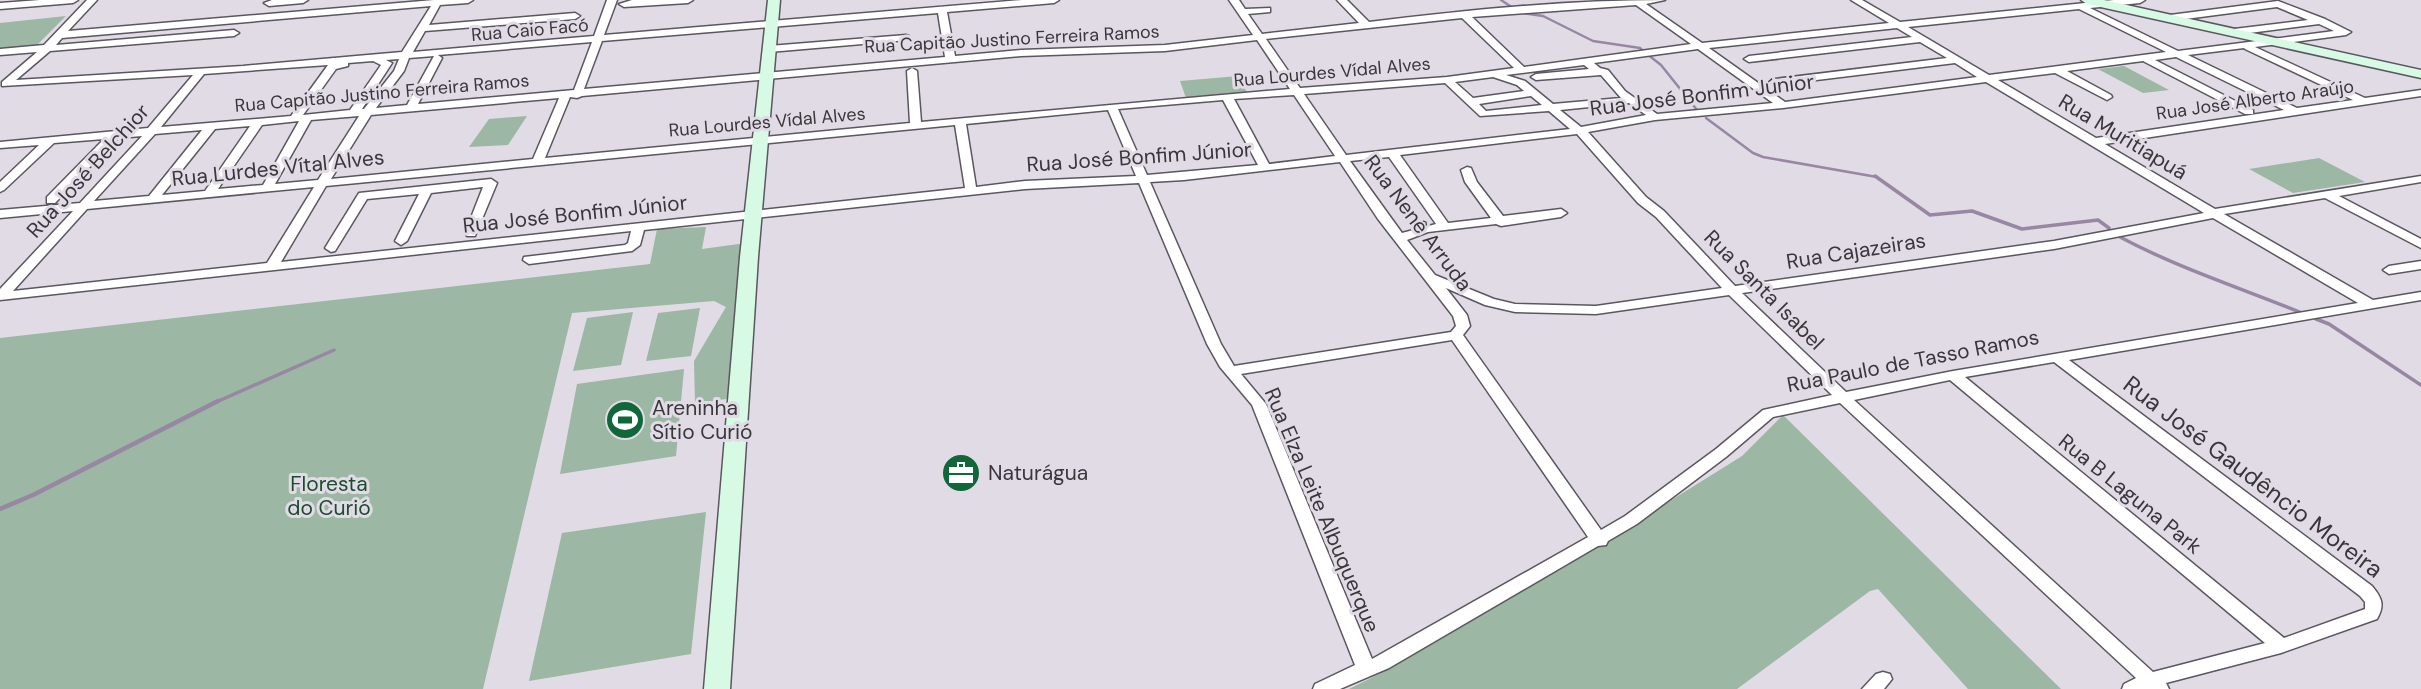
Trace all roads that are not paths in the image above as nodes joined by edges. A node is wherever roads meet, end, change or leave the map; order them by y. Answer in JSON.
{"nodes":[{"id":1,"x":74,"y":0,"type":"edge"},
{"id":2,"x":92,"y":0,"type":"edge"},
{"id":3,"x":303,"y":0,"type":"edge"},
{"id":4,"x":468,"y":0,"type":"edge"},
{"id":5,"x":612,"y":0,"type":"edge"},
{"id":6,"x":649,"y":0,"type":"edge"},
{"id":7,"x":688,"y":0,"type":"edge"},
{"id":8,"x":774,"y":0,"type":"edge"},
{"id":9,"x":1054,"y":0,"type":"edge"},
{"id":10,"x":1234,"y":0,"type":"edge"},
{"id":11,"x":1342,"y":0,"type":"edge"},
{"id":12,"x":1660,"y":0,"type":"edge"},
{"id":13,"x":1856,"y":0,"type":"edge"},
{"id":14,"x":1865,"y":0,"type":"edge"},
{"id":15,"x":2140,"y":0,"type":"edge"},
{"id":16,"x":270,"y":1,"type":"edge"},
{"id":17,"x":438,"y":1,"type":"edge"},
{"id":18,"x":1638,"y":2,"type":"junction"},
{"id":19,"x":2085,"y":4,"type":"edge"},
{"id":20,"x":2106,"y":4,"type":"junction"},
{"id":21,"x":0,"y":6,"type":"edge"},
{"id":22,"x":1267,"y":10,"type":"dead end"},
{"id":23,"x":942,"y":11,"type":"junction"},
{"id":24,"x":1243,"y":12,"type":"junction"},
{"id":25,"x":1464,"y":14,"type":"junction"},
{"id":26,"x":259,"y":16,"type":"junction"},
{"id":27,"x":575,"y":16,"type":"dead end"},
{"id":28,"x":2170,"y":18,"type":"junction"},
{"id":29,"x":2323,"y":21,"type":"junction"},
{"id":30,"x":771,"y":23,"type":"junction"},
{"id":31,"x":1902,"y":24,"type":"junction"},
{"id":32,"x":1367,"y":25,"type":"junction"},
{"id":33,"x":421,"y":28,"type":"junction"},
{"id":34,"x":2234,"y":32,"type":"junction"},
{"id":35,"x":234,"y":33,"type":"dead end"},
{"id":36,"x":58,"y":35,"type":"junction"},
{"id":37,"x":1259,"y":37,"type":"junction"},
{"id":38,"x":906,"y":38,"type":"dead end"},
{"id":39,"x":1923,"y":39,"type":"junction"},
{"id":40,"x":598,"y":40,"type":"junction"},
{"id":41,"x":2280,"y":42,"type":"junction"},
{"id":42,"x":1701,"y":46,"type":"junction"},
{"id":43,"x":2246,"y":47,"type":"junction"},
{"id":44,"x":47,"y":48,"type":"junction"},
{"id":45,"x":769,"y":49,"type":"junction"},
{"id":46,"x":1828,"y":50,"type":"junction"},
{"id":47,"x":0,"y":52,"type":"edge"},
{"id":48,"x":2181,"y":55,"type":"junction"},
{"id":49,"x":405,"y":56,"type":"junction"},
{"id":50,"x":437,"y":58,"type":"dead end"},
{"id":51,"x":950,"y":58,"type":"junction"},
{"id":52,"x":1839,"y":58,"type":"dead end"},
{"id":53,"x":1749,"y":59,"type":"dead end"},
{"id":54,"x":2146,"y":59,"type":"junction"},
{"id":55,"x":1956,"y":60,"type":"junction"},
{"id":56,"x":1586,"y":61,"type":"junction"},
{"id":57,"x":1850,"y":65,"type":"dead end"},
{"id":58,"x":1521,"y":69,"type":"junction"},
{"id":59,"x":2057,"y":69,"type":"junction"},
{"id":60,"x":202,"y":71,"type":"junction"},
{"id":61,"x":912,"y":71,"type":"dead end"},
{"id":62,"x":1597,"y":71,"type":"junction"},
{"id":63,"x":1860,"y":72,"type":"junction"},
{"id":64,"x":2421,"y":74,"type":"edge"},
{"id":65,"x":767,"y":75,"type":"junction"},
{"id":66,"x":1489,"y":75,"type":"junction"},
{"id":67,"x":1991,"y":77,"type":"junction"},
{"id":68,"x":1511,"y":79,"type":"junction"},
{"id":69,"x":1447,"y":80,"type":"junction"},
{"id":70,"x":1775,"y":82,"type":"dead end"},
{"id":71,"x":6,"y":83,"type":"edge"},
{"id":72,"x":1297,"y":93,"type":"junction"},
{"id":73,"x":1532,"y":93,"type":"junction"},
{"id":74,"x":2421,"y":93,"type":"edge"},
{"id":75,"x":571,"y":95,"type":"junction"},
{"id":76,"x":1227,"y":97,"type":"junction"},
{"id":77,"x":2107,"y":97,"type":"dead end"},
{"id":78,"x":1630,"y":100,"type":"junction"},
{"id":79,"x":1468,"y":102,"type":"junction"},
{"id":80,"x":2365,"y":102,"type":"junction"},
{"id":81,"x":1783,"y":105,"type":"junction"},
{"id":82,"x":1112,"y":107,"type":"junction"},
{"id":83,"x":410,"y":108,"type":"junction"},
{"id":84,"x":1552,"y":108,"type":"junction"},
{"id":85,"x":370,"y":112,"type":"junction"},
{"id":86,"x":2249,"y":112,"type":"dead end"},
{"id":87,"x":2296,"y":112,"type":"junction"},
{"id":88,"x":354,"y":113,"type":"junction"},
{"id":89,"x":1655,"y":117,"type":"junction"},
{"id":90,"x":301,"y":118,"type":"junction"},
{"id":91,"x":259,"y":121,"type":"junction"},
{"id":92,"x":960,"y":122,"type":"junction"},
{"id":93,"x":212,"y":125,"type":"junction"},
{"id":94,"x":916,"y":125,"type":"junction"},
{"id":95,"x":1578,"y":130,"type":"junction"},
{"id":96,"x":152,"y":131,"type":"junction"},
{"id":97,"x":114,"y":135,"type":"junction"},
{"id":98,"x":759,"y":140,"type":"junction"},
{"id":99,"x":50,"y":141,"type":"junction"},
{"id":100,"x":2098,"y":141,"type":"junction"},
{"id":101,"x":0,"y":145,"type":"edge"},
{"id":102,"x":1392,"y":152,"type":"junction"},
{"id":103,"x":1342,"y":158,"type":"junction"},
{"id":104,"x":559,"y":160,"type":"joint"},
{"id":105,"x":538,"y":161,"type":"junction"},
{"id":106,"x":1264,"y":166,"type":"junction"},
{"id":107,"x":1466,"y":170,"type":"dead end"},
{"id":108,"x":376,"y":178,"type":"junction"},
{"id":109,"x":1143,"y":178,"type":"junction"},
{"id":110,"x":2421,"y":179,"type":"edge"},
{"id":111,"x":322,"y":183,"type":"junction"},
{"id":112,"x":0,"y":188,"type":"edge"},
{"id":113,"x":267,"y":188,"type":"junction"},
{"id":114,"x":2421,"y":188,"type":"edge"},
{"id":115,"x":427,"y":189,"type":"junction"},
{"id":116,"x":971,"y":191,"type":"junction"},
{"id":117,"x":209,"y":194,"type":"junction"},
{"id":118,"x":2327,"y":194,"type":"junction"},
{"id":119,"x":367,"y":195,"type":"junction"},
{"id":120,"x":51,"y":200,"type":"dead end"},
{"id":121,"x":152,"y":200,"type":"junction"},
{"id":122,"x":2340,"y":201,"type":"junction"},
{"id":123,"x":81,"y":207,"type":"junction"},
{"id":124,"x":754,"y":213,"type":"junction"},
{"id":125,"x":1562,"y":213,"type":"dead end"},
{"id":126,"x":0,"y":214,"type":"edge"},
{"id":127,"x":2219,"y":215,"type":"junction"},
{"id":128,"x":1501,"y":222,"type":"junction"},
{"id":129,"x":639,"y":226,"type":"junction"},
{"id":130,"x":1445,"y":228,"type":"junction"},
{"id":131,"x":471,"y":233,"type":"dead end"},
{"id":132,"x":1400,"y":238,"type":"junction"},
{"id":133,"x":401,"y":241,"type":"dead end"},
{"id":134,"x":2421,"y":244,"type":"edge"},
{"id":135,"x":331,"y":248,"type":"dead end"},
{"id":136,"x":529,"y":260,"type":"dead end"},
{"id":137,"x":2421,"y":265,"type":"edge"},
{"id":138,"x":271,"y":267,"type":"junction"},
{"id":139,"x":2389,"y":271,"type":"dead end"},
{"id":140,"x":1433,"y":278,"type":"junction"},
{"id":141,"x":1730,"y":289,"type":"junction"},
{"id":142,"x":1,"y":295,"type":"edge"},
{"id":143,"x":2421,"y":296,"type":"edge"},
{"id":144,"x":2377,"y":304,"type":"junction"},
{"id":145,"x":1456,"y":335,"type":"junction"},
{"id":146,"x":2056,"y":357,"type":"junction"},
{"id":147,"x":1231,"y":371,"type":"junction"},
{"id":148,"x":1952,"y":375,"type":"junction"},
{"id":149,"x":1842,"y":397,"type":"junction"},
{"id":150,"x":1600,"y":541,"type":"junction"},
{"id":151,"x":2281,"y":646,"type":"junction"},
{"id":152,"x":1366,"y":668,"type":"junction"},
{"id":153,"x":2155,"y":684,"type":"edge"},
{"id":154,"x":717,"y":689,"type":"edge"},
{"id":155,"x":1322,"y":689,"type":"edge"},
{"id":156,"x":2131,"y":689,"type":"edge"}],
"edges":[{"from":1,"to":21,"type":"street"},
{"from":2,"to":36,"type":"street"},
{"from":3,"to":16,"type":"street"},
{"from":4,"to":17,"type":"street"},
{"from":5,"to":40,"type":"street"},
{"from":6,"to":7,"type":"street"},
{"from":8,"to":30,"type":"main road"},
{"from":9,"to":23,"type":"street","name":"Rua Caio Facó"},
{"from":10,"to":24,"type":"street","name":"Rua Nenê Arruda"},
{"from":11,"to":32,"type":"street"},
{"from":12,"to":18,"type":"street","name":"Rua Capitão Justino Ferreira Ramos"},
{"from":13,"to":31,"type":"street","name":"Rua Muritiapuá"},
{"from":14,"to":31,"type":"street","name":"Rua Muritiapuá"},
{"from":15,"to":20,"type":"street"},
{"from":16,"to":26,"type":"street"},
{"from":17,"to":26,"type":"street"},
{"from":17,"to":33,"type":"street"},
{"from":18,"to":25,"type":"street","name":"Rua Capitão Justino Ferreira Ramos"},
{"from":18,"to":42,"type":"street"},
{"from":19,"to":20,"type":"main road"},
{"from":19,"to":31,"type":"street","name":"Rua Lourdes Vídal Alves"},
{"from":19,"to":48,"type":"street"},
{"from":20,"to":28,"type":"main road"},
{"from":22,"to":24,"type":"street"},
{"from":23,"to":30,"type":"street","name":"Rua Caio Facó"},
{"from":23,"to":51,"type":"street"},
{"from":24,"to":37,"type":"street","name":"Rua Nenê Arruda"},
{"from":25,"to":32,"type":"street","name":"Rua Capitão Justino Ferreira Ramos"},
{"from":25,"to":58,"type":"street"},
{"from":26,"to":36,"type":"street"},
{"from":27,"to":33,"type":"street"},
{"from":28,"to":29,"type":"street"},
{"from":28,"to":34,"type":"main road"},
{"from":29,"to":34,"type":"street"},
{"from":29,"to":41,"type":"street","name":"Rua José Bonfim Júnior"},
{"from":30,"to":40,"type":"street","name":"Rua Caio Facó"},
{"from":30,"to":45,"type":"main road"},
{"from":31,"to":39,"type":"street","name":"Rua Muritiapuá"},
{"from":31,"to":42,"type":"street","name":"Rua Lourdes Vídal Alves"},
{"from":31,"to":67,"type":"street","name":"Rua Muritiapuá"},
{"from":32,"to":37,"type":"street","name":"Rua Capitão Justino Ferreira Ramos"},
{"from":33,"to":49,"type":"street"},
{"from":34,"to":41,"type":"main road"},
{"from":35,"to":44,"type":"street"},
{"from":36,"to":44,"type":"street"},
{"from":37,"to":51,"type":"street","name":"Rua Capitão Justino Ferreira Ramos"},
{"from":37,"to":72,"type":"street","name":"Rua Nenê Arruda"},
{"from":38,"to":45,"type":"street"},
{"from":39,"to":46,"type":"street"},
{"from":39,"to":55,"type":"street","name":"Rua Muritiapuá"},
{"from":40,"to":49,"type":"street","name":"Rua Caio Facó"},
{"from":40,"to":75,"type":"street"},
{"from":41,"to":43,"type":"street","name":"Rua José Bonfim Júnior"},
{"from":41,"to":64,"type":"main road"},
{"from":42,"to":56,"type":"street","name":"Rua Lourdes Vídal Alves"},
{"from":42,"to":81,"type":"street"},
{"from":43,"to":48,"type":"street","name":"Rua José Bonfim Júnior"},
{"from":43,"to":80,"type":"street"},
{"from":44,"to":47,"type":"street"},
{"from":44,"to":71,"type":"street"},
{"from":45,"to":65,"type":"main road"},
{"from":46,"to":52,"type":"street"},
{"from":46,"to":53,"type":"street"},
{"from":48,"to":54,"type":"street","name":"Rua José Bonfim Júnior"},
{"from":48,"to":87,"type":"street"},
{"from":49,"to":60,"type":"street","name":"Rua Caio Facó"},
{"from":49,"to":85,"type":"street"},
{"from":50,"to":83,"type":"street"},
{"from":51,"to":65,"type":"street","name":"Rua Capitão Justino Ferreira Ramos"},
{"from":54,"to":59,"type":"street","name":"Rua José Bonfim Júnior"},
{"from":54,"to":86,"type":"street"},
{"from":55,"to":63,"type":"street"},
{"from":55,"to":67,"type":"street","name":"Rua Muritiapuá"},
{"from":56,"to":58,"type":"street","name":"Rua Lourdes Vídal Alves"},
{"from":56,"to":62,"type":"street"},
{"from":57,"to":63,"type":"street"},
{"from":58,"to":66,"type":"street","name":"Rua Lourdes Vídal Alves"},
{"from":59,"to":67,"type":"street","name":"Rua José Bonfim Júnior"},
{"from":59,"to":77,"type":"street"},
{"from":60,"to":71,"type":"street","name":"Rua Caio Facó"},
{"from":60,"to":96,"type":"street","name":"Rua José Belchior"},
{"from":61,"to":94,"type":"street"},
{"from":62,"to":68,"type":"street"},
{"from":62,"to":78,"type":"street"},
{"from":63,"to":70,"type":"street"},
{"from":65,"to":75,"type":"street","name":"Rua Capitão Justino Ferreira Ramos"},
{"from":65,"to":98,"type":"main road"},
{"from":66,"to":68,"type":"street","name":"Rua Santa Isabel"},
{"from":66,"to":69,"type":"street","name":"Rua Lourdes Vídal Alves"},
{"from":67,"to":81,"type":"street","name":"Rua José Bonfim Júnior"},
{"from":67,"to":100,"type":"street","name":"Rua Muritiapuá"},
{"from":68,"to":73,"type":"street","name":"Rua Santa Isabel"},
{"from":69,"to":72,"type":"street","name":"Rua Lourdes Vídal Alves"},
{"from":69,"to":79,"type":"street"},
{"from":72,"to":76,"type":"street","name":"Rua Lourdes Vídal Alves"},
{"from":72,"to":103,"type":"street","name":"Rua Nenê Arruda"},
{"from":73,"to":79,"type":"street"},
{"from":73,"to":84,"type":"street","name":"Rua Santa Isabel"},
{"from":74,"to":80,"type":"street","name":"Rua José Alberto Araújo"},
{"from":75,"to":83,"type":"street","name":"Rua Capitão Justino Ferreira Ramos"},
{"from":75,"to":105,"type":"street"},
{"from":76,"to":82,"type":"street","name":"Rua Lourdes Vídal Alves"},
{"from":76,"to":106,"type":"street"},
{"from":78,"to":84,"type":"street"},
{"from":78,"to":89,"type":"street"},
{"from":79,"to":84,"type":"street"},
{"from":80,"to":87,"type":"street","name":"Rua José Alberto Araújo"},
{"from":81,"to":89,"type":"street","name":"Rua José Bonfim Júnior"},
{"from":82,"to":92,"type":"street","name":"Rua Lourdes Vídal Alves"},
{"from":82,"to":109,"type":"street","name":"Rua Elza Leite Albuquerque"},
{"from":83,"to":85,"type":"street","name":"Rua Capitão Justino Ferreira Ramos"},
{"from":84,"to":95,"type":"street","name":"Rua Santa Isabel"},
{"from":85,"to":88,"type":"street","name":"Rua Capitão Justino Ferreira Ramos"},
{"from":85,"to":111,"type":"street"},
{"from":87,"to":100,"type":"street","name":"Rua José Alberto Araújo"},
{"from":88,"to":90,"type":"street","name":"Rua Capitão Justino Ferreira Ramos"},
{"from":88,"to":90,"type":"street"},
{"from":89,"to":95,"type":"street","name":"Rua José Bonfim Júnior"},
{"from":90,"to":91,"type":"street","name":"Rua Capitão Justino Ferreira Ramos"},
{"from":90,"to":113,"type":"street"},
{"from":91,"to":93,"type":"street","name":"Rua Capitão Justino Ferreira Ramos"},
{"from":91,"to":117,"type":"street"},
{"from":92,"to":94,"type":"street","name":"Rua Lourdes Vídal Alves"},
{"from":92,"to":116,"type":"street"},
{"from":93,"to":96,"type":"street","name":"Rua Capitão Justino Ferreira Ramos"},
{"from":93,"to":121,"type":"street"},
{"from":94,"to":98,"type":"street","name":"Rua Lourdes Vídal Alves"},
{"from":95,"to":102,"type":"street","name":"Rua José Bonfim Júnior"},
{"from":95,"to":141,"type":"street","name":"Rua Santa Isabel"},
{"from":96,"to":97,"type":"street","name":"Rua Capitão Justino Ferreira Ramos"},
{"from":96,"to":123,"type":"street","name":"Rua José Belchior"},
{"from":97,"to":99,"type":"street","name":"Rua Capitão Justino Ferreira Ramos"},
{"from":97,"to":120,"type":"street"},
{"from":98,"to":104,"type":"street","name":"Rua Lourdes Vídal Alves"},
{"from":98,"to":124,"type":"main road"},
{"from":99,"to":101,"type":"street","name":"Rua Capitão Justino Ferreira Ramos"},
{"from":99,"to":112,"type":"street"},
{"from":100,"to":127,"type":"street","name":"Rua Muritiapuá"},
{"from":102,"to":103,"type":"street","name":"Rua José Bonfim Júnior"},
{"from":102,"to":130,"type":"street"},
{"from":103,"to":106,"type":"street","name":"Rua José Bonfim Júnior"},
{"from":103,"to":132,"type":"street","name":"Rua Nenê Arruda"},
{"from":104,"to":105,"type":"street","name":"Rua Lurdes Vítal Alves"},
{"from":105,"to":108,"type":"street","name":"Rua Lurdes Vítal Alves"},
{"from":106,"to":109,"type":"street","name":"Rua José Bonfim Júnior"},
{"from":107,"to":128,"type":"street"},
{"from":108,"to":111,"type":"street","name":"Rua Lurdes Vítal Alves"},
{"from":108,"to":119,"type":"street"},
{"from":109,"to":116,"type":"street","name":"Rua José Bonfim Júnior"},
{"from":109,"to":147,"type":"street","name":"Rua Elza Leite Albuquerque"},
{"from":110,"to":118,"type":"street","name":"Rua Cajazeiras"},
{"from":111,"to":113,"type":"street","name":"Rua Lurdes Vítal Alves"},
{"from":111,"to":138,"type":"street"},
{"from":113,"to":117,"type":"street","name":"Rua Lurdes Vítal Alves"},
{"from":114,"to":122,"type":"street","name":"Rua Cajazeiras"},
{"from":115,"to":119,"type":"street"},
{"from":115,"to":131,"type":"street"},
{"from":115,"to":133,"type":"street"},
{"from":116,"to":124,"type":"street","name":"Rua José Bonfim Júnior"},
{"from":117,"to":121,"type":"street","name":"Rua Lurdes Vítal Alves"},
{"from":118,"to":122,"type":"street"},
{"from":118,"to":127,"type":"street","name":"Rua Cajazeiras"},
{"from":119,"to":135,"type":"street"},
{"from":121,"to":123,"type":"street","name":"Rua Lurdes Vítal Alves"},
{"from":122,"to":127,"type":"street","name":"Rua Cajazeiras"},
{"from":122,"to":134,"type":"street"},
{"from":123,"to":126,"type":"street","name":"Rua Lurdes Vítal Alves"},
{"from":123,"to":142,"type":"street","name":"Rua José Belchior"},
{"from":124,"to":129,"type":"street","name":"Rua José Bonfim Júnior"},
{"from":124,"to":154,"type":"main road"},
{"from":125,"to":128,"type":"street"},
{"from":127,"to":141,"type":"street","name":"Rua Cajazeiras"},
{"from":127,"to":144,"type":"street","name":"Rua Muritiapuá"},
{"from":128,"to":130,"type":"street"},
{"from":129,"to":136,"type":"street"},
{"from":129,"to":138,"type":"street","name":"Rua José Bonfim Júnior"},
{"from":130,"to":132,"type":"street"},
{"from":132,"to":140,"type":"street","name":"Rua Nenê Arruda"},
{"from":137,"to":139,"type":"street"},
{"from":138,"to":142,"type":"street","name":"Rua José Bonfim Júnior"},
{"from":140,"to":141,"type":"street","name":"Rua Cajazeiras"},
{"from":140,"to":145,"type":"street","name":"Rua Nenê Arruda"},
{"from":141,"to":149,"type":"street","name":"Rua Santa Isabel"},
{"from":143,"to":144,"type":"street","name":"Rua Paulo de Tasso Ramos"},
{"from":144,"to":146,"type":"street","name":"Rua Paulo de Tasso Ramos"},
{"from":145,"to":147,"type":"street"},
{"from":145,"to":150,"type":"street","name":"Rua Nenê Arruda"},
{"from":146,"to":148,"type":"street","name":"Rua Paulo de Tasso Ramos"},
{"from":146,"to":151,"type":"street","name":"Rua José Gaudêncio Moreira"},
{"from":147,"to":152,"type":"street","name":"Rua Elza Leite Albuquerque"},
{"from":148,"to":149,"type":"street","name":"Rua Paulo de Tasso Ramos"},
{"from":148,"to":151,"type":"street","name":"Rua B Laguna Park"},
{"from":149,"to":150,"type":"street","name":"Rua Paulo de Tasso Ramos"},
{"from":149,"to":153,"type":"street","name":"Rua Santa Isabel"},
{"from":150,"to":152,"type":"street","name":"Rua Paulo de Tasso Ramos"},
{"from":151,"to":153,"type":"street","name":"Rua José Gaudêncio Moreira"},
{"from":152,"to":155,"type":"street","name":"Rua Paulo de Tasso Ramos"},
{"from":153,"to":156,"type":"street","name":"Rua José Gaudêncio Moreira"}]}
